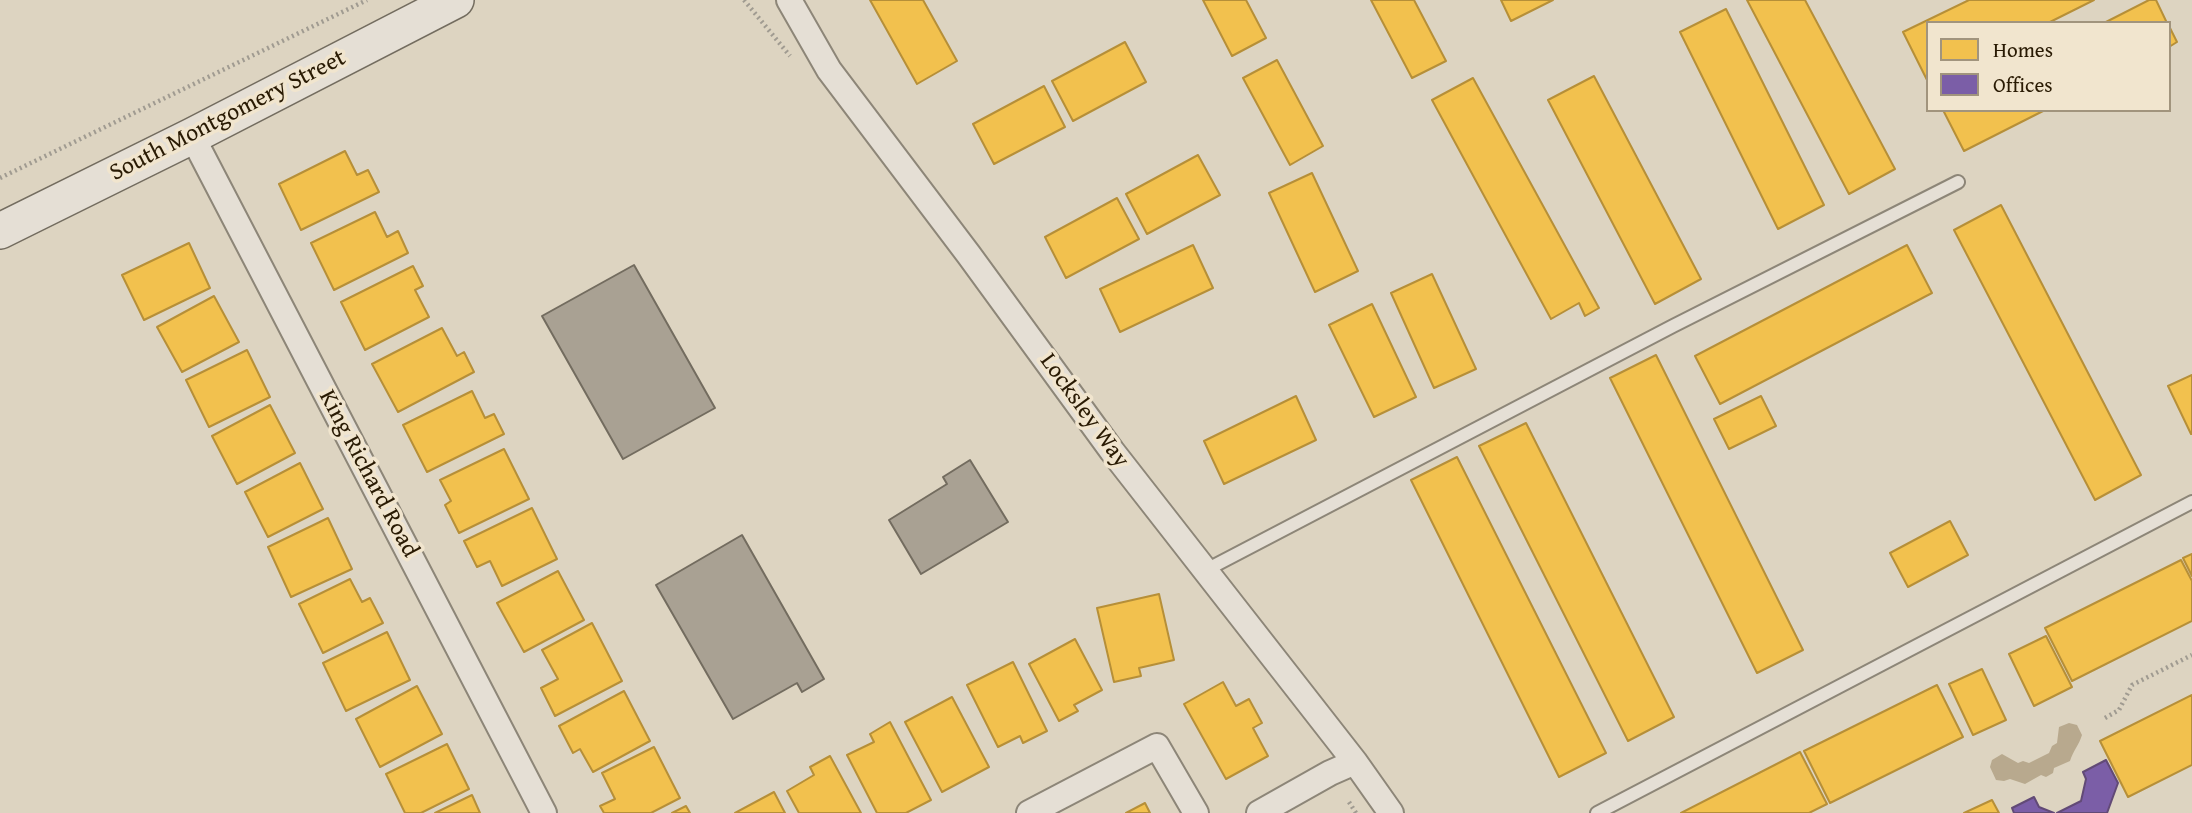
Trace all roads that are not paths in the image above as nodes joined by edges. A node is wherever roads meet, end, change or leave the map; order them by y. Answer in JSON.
{"nodes":[{"id":1,"x":456,"y":0,"type":"edge"},
{"id":2,"x":789,"y":0,"type":"edge"},
{"id":3,"x":192,"y":136,"type":"junction"},
{"id":4,"x":1958,"y":182,"type":"dead end"},
{"id":5,"x":0,"y":231,"type":"edge"},
{"id":6,"x":2192,"y":502,"type":"edge"},
{"id":7,"x":1206,"y":569,"type":"junction"},
{"id":8,"x":1355,"y":762,"type":"junction"},
{"id":9,"x":544,"y":813,"type":"edge"},
{"id":10,"x":1029,"y":813,"type":"edge"},
{"id":11,"x":1196,"y":813,"type":"edge"},
{"id":12,"x":1259,"y":813,"type":"edge"},
{"id":13,"x":1391,"y":813,"type":"edge"},
{"id":14,"x":1597,"y":813,"type":"edge"}],
"edges":[{"from":1,"to":3,"type":"street","name":"South Montgomery Street"},
{"from":2,"to":7,"type":"street","name":"Locksley Way"},
{"from":3,"to":5,"type":"street","name":"South Montgomery Street"},
{"from":3,"to":9,"type":"street","name":"King Richard Road"},
{"from":4,"to":7,"type":"lane"},
{"from":6,"to":14,"type":"lane"},
{"from":7,"to":8,"type":"street","name":"Locksley Way"},
{"from":8,"to":12,"type":"street"},
{"from":8,"to":13,"type":"street","name":"Locksley Way"},
{"from":10,"to":11,"type":"street"}]}
